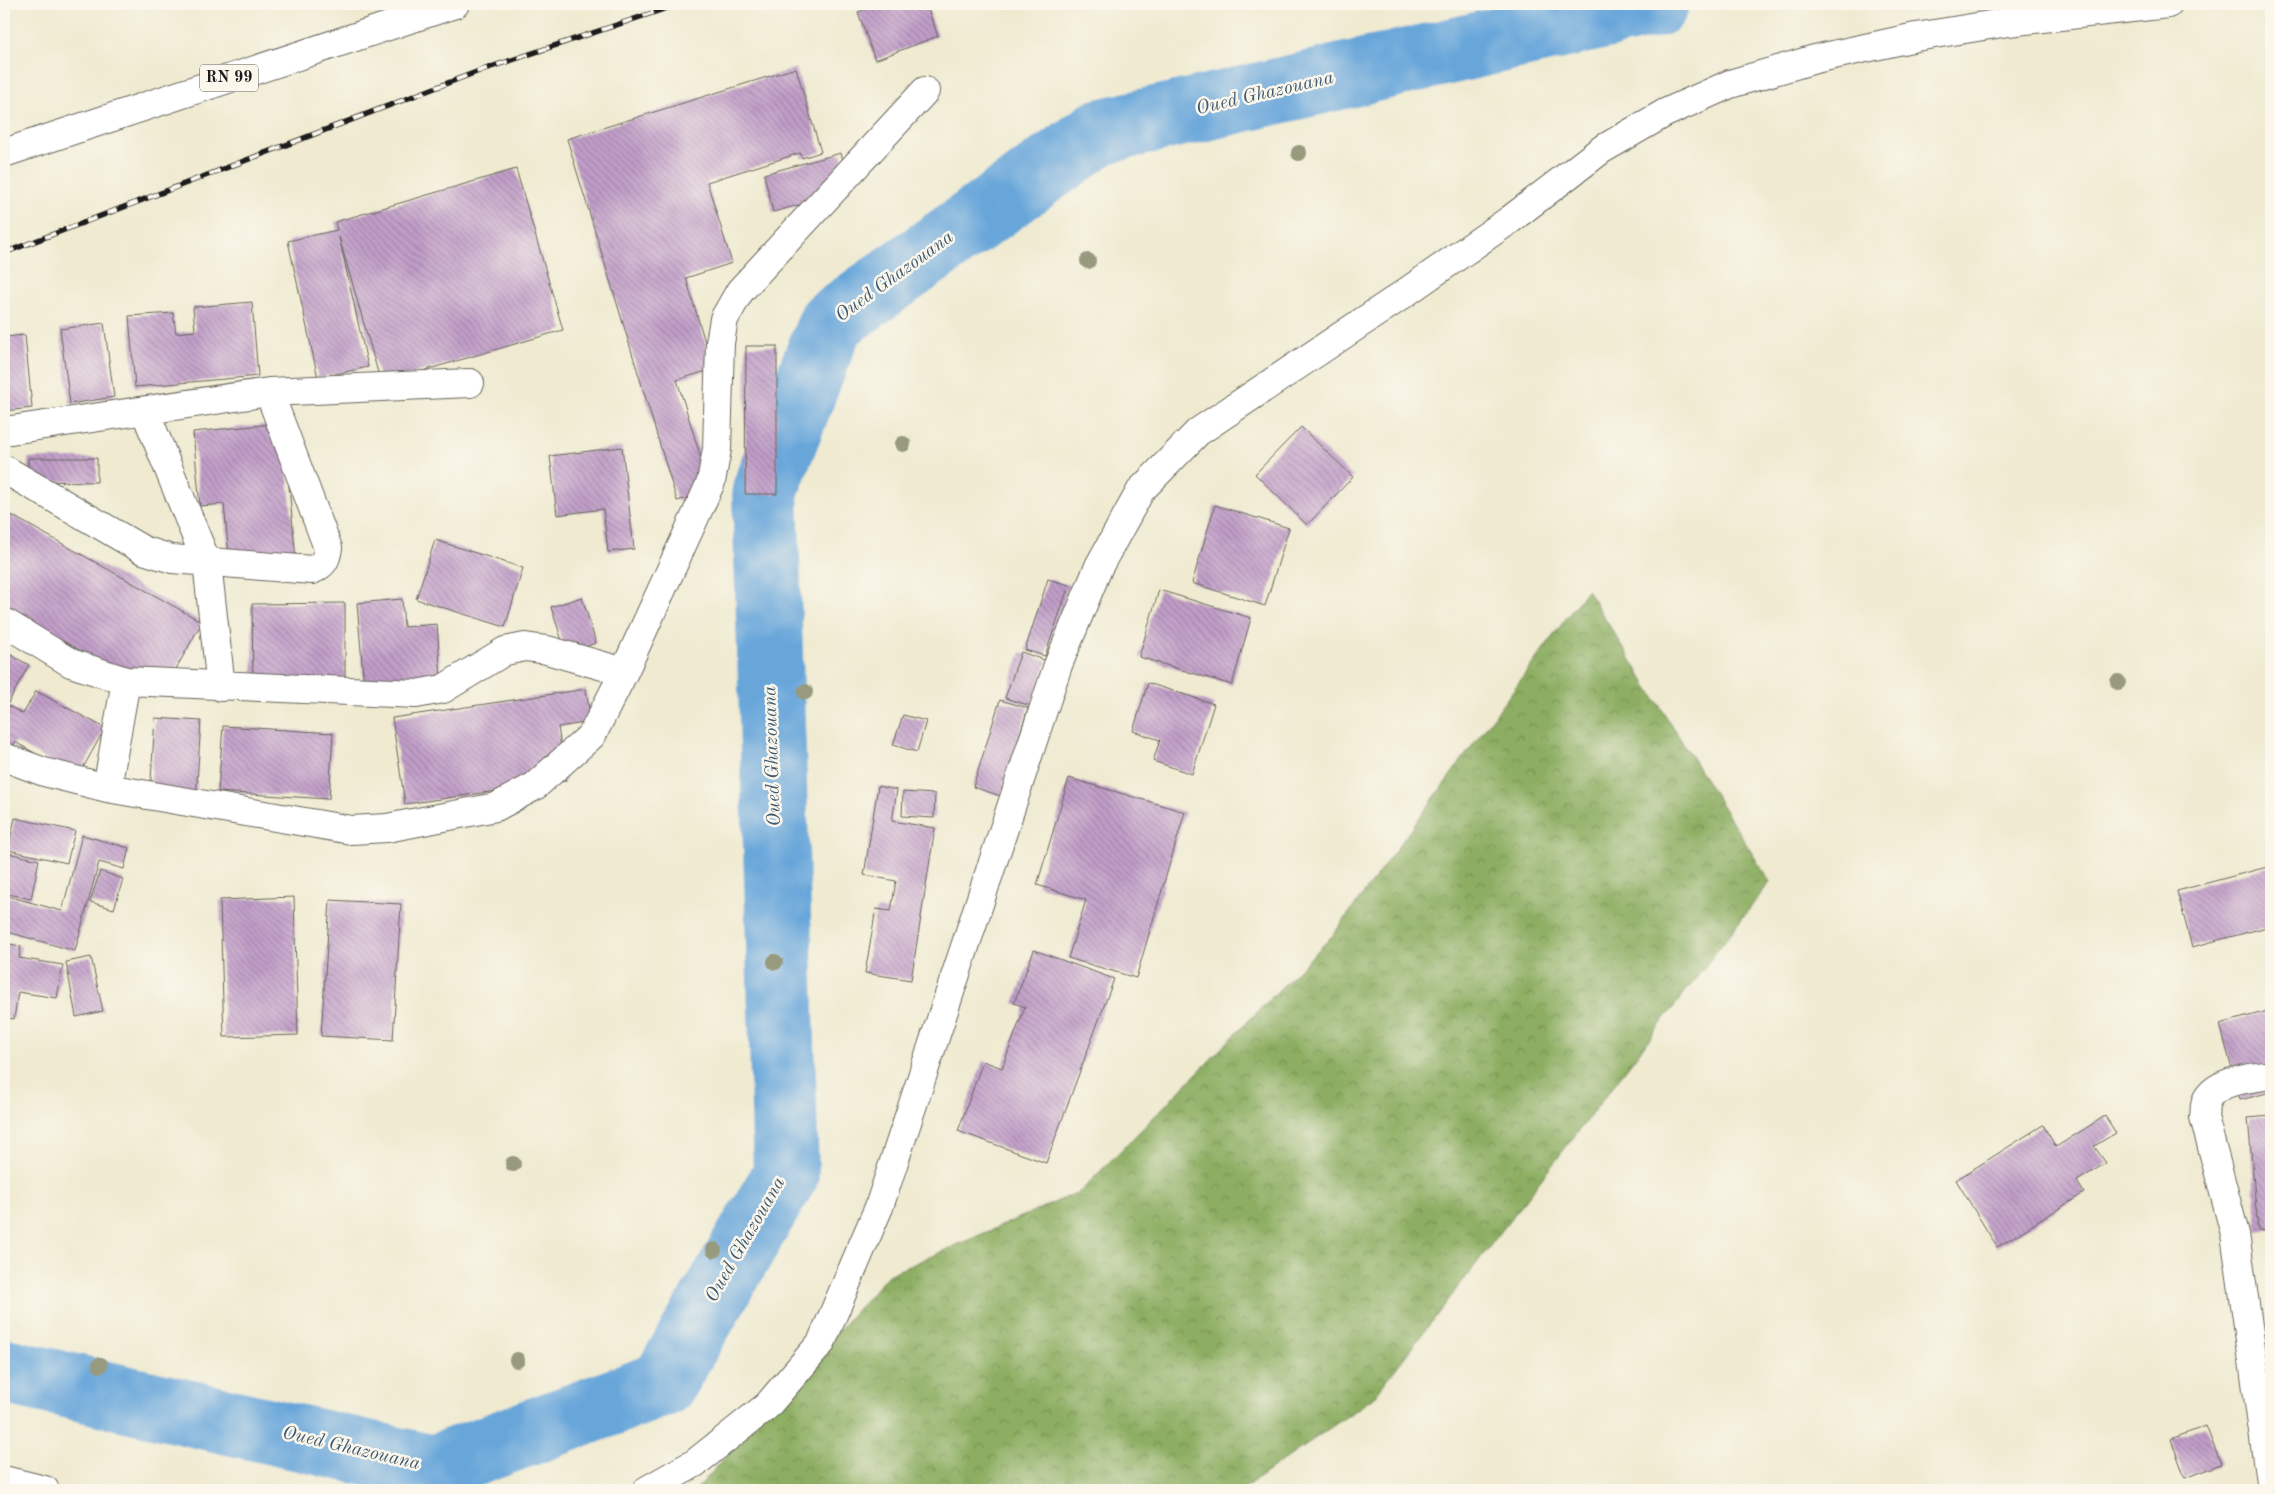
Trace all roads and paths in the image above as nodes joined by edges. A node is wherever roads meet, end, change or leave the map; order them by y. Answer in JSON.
{"nodes":[{"id":1,"x":455,"y":4,"type":"edge"},
{"id":2,"x":2168,"y":4,"type":"edge"},
{"id":3,"x":925,"y":91,"type":"dead end"},
{"id":4,"x":4,"y":153,"type":"edge"},
{"id":5,"x":470,"y":383,"type":"dead end"},
{"id":6,"x":269,"y":392,"type":"junction"},
{"id":7,"x":144,"y":411,"type":"junction"},
{"id":8,"x":4,"y":432,"type":"edge"},
{"id":9,"x":4,"y":469,"type":"edge"},
{"id":10,"x":206,"y":563,"type":"junction"},
{"id":11,"x":4,"y":622,"type":"edge"},
{"id":12,"x":624,"y":672,"type":"junction"},
{"id":13,"x":126,"y":681,"type":"junction"},
{"id":14,"x":221,"y":687,"type":"junction"},
{"id":15,"x":4,"y":757,"type":"edge"},
{"id":16,"x":107,"y":788,"type":"junction"},
{"id":17,"x":2271,"y":1075,"type":"edge"},
{"id":18,"x":2268,"y":1450,"type":"edge"},
{"id":19,"x":4,"y":1480,"type":"edge"},
{"id":20,"x":2271,"y":1488,"type":"edge"},
{"id":21,"x":46,"y":1490,"type":"edge"},
{"id":22,"x":647,"y":1490,"type":"edge"}],
"edges":[{"from":1,"to":4,"type":"street","number":"RN 99"},
{"from":2,"to":22,"type":"street"},
{"from":3,"to":12,"type":"street"},
{"from":5,"to":6,"type":"street"},
{"from":6,"to":7,"type":"street"},
{"from":6,"to":10,"type":"street"},
{"from":7,"to":8,"type":"street"},
{"from":7,"to":10,"type":"street"},
{"from":9,"to":10,"type":"street"},
{"from":10,"to":14,"type":"street"},
{"from":11,"to":13,"type":"street"},
{"from":12,"to":14,"type":"street"},
{"from":12,"to":16,"type":"street"},
{"from":13,"to":14,"type":"street"},
{"from":13,"to":16,"type":"street"},
{"from":15,"to":16,"type":"street"},
{"from":17,"to":18,"type":"street"},
{"from":18,"to":20,"type":"street"},
{"from":19,"to":21,"type":"street"}]}
